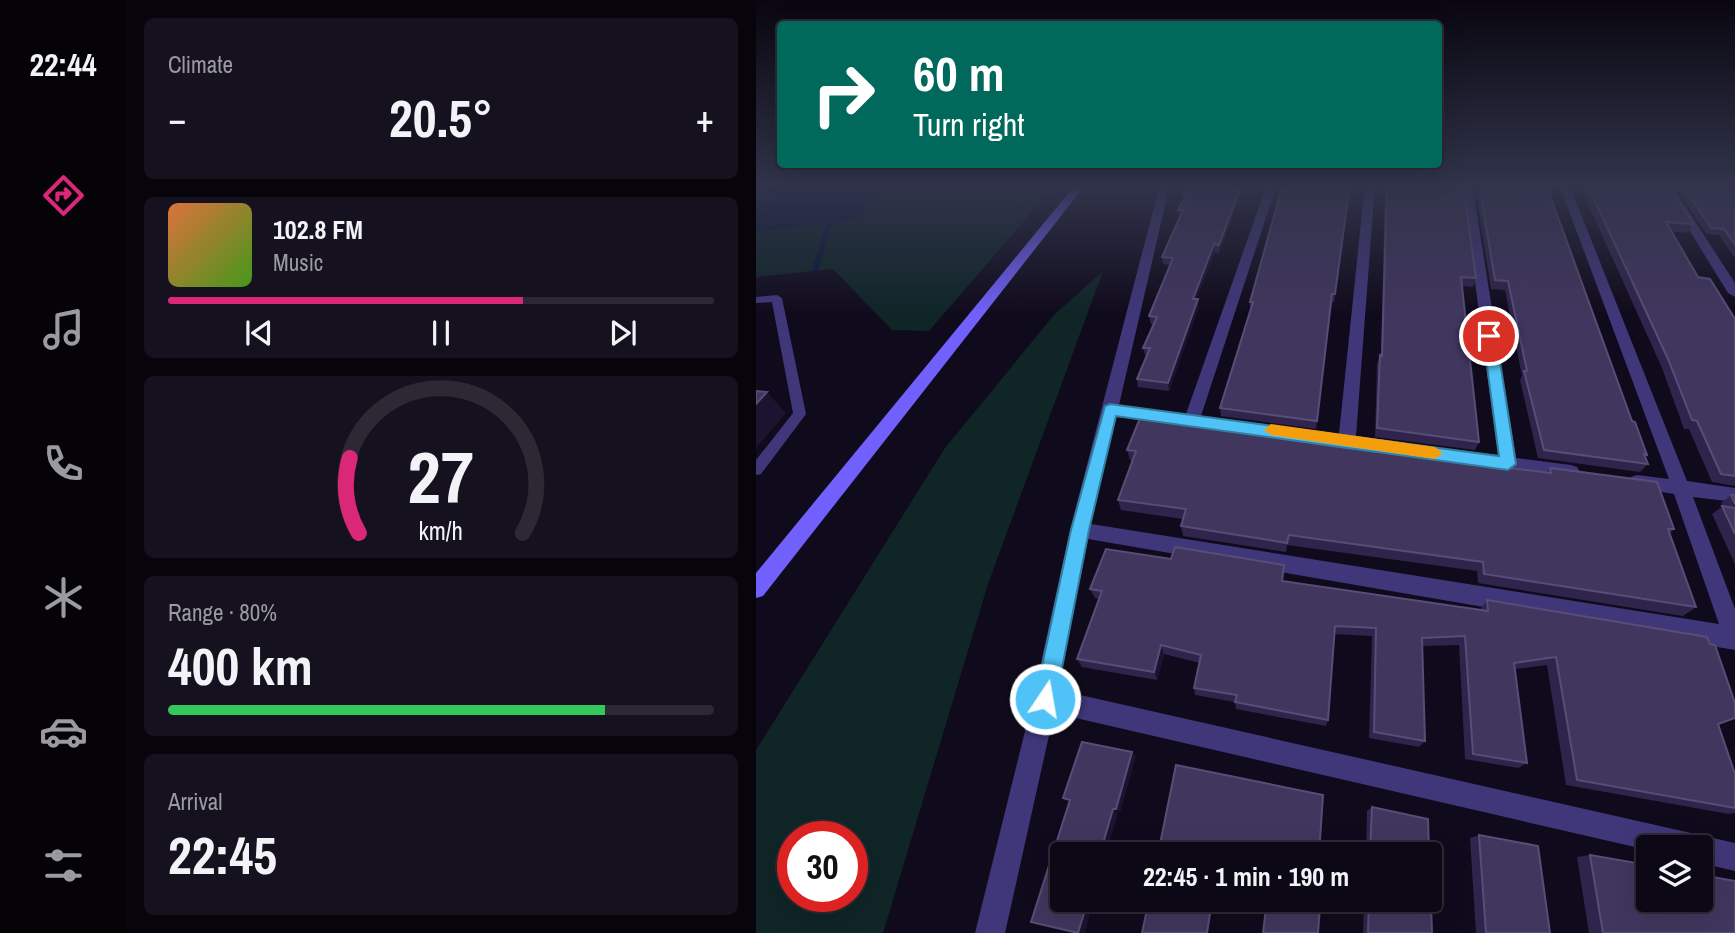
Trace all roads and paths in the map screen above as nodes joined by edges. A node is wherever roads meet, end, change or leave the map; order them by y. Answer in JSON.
{"nodes":[{"id":1,"x":1047,"y":228,"type":"edge"},
{"id":2,"x":1154,"y":228,"type":"edge"},
{"id":3,"x":1257,"y":228,"type":"edge"},
{"id":4,"x":1366,"y":228,"type":"edge"},
{"id":5,"x":1473,"y":228,"type":"edge"},
{"id":6,"x":1581,"y":228,"type":"edge"},
{"id":7,"x":1693,"y":228,"type":"edge"},
{"id":8,"x":1735,"y":293,"type":"edge"},
{"id":9,"x":756,"y":300,"type":"edge"},
{"id":10,"x":1110,"y":410,"type":"junction"},
{"id":11,"x":1192,"y":419,"type":"junction"},
{"id":12,"x":1347,"y":440,"type":"junction"},
{"id":13,"x":1414,"y":450,"type":"edge"},
{"id":14,"x":1441,"y":454,"type":"edge"},
{"id":15,"x":1508,"y":464,"type":"junction"},
{"id":16,"x":756,"y":470,"type":"edge"},
{"id":17,"x":1588,"y":475,"type":"edge"},
{"id":18,"x":1614,"y":478,"type":"edge"},
{"id":19,"x":1681,"y":488,"type":"junction"},
{"id":20,"x":1735,"y":495,"type":"edge"},
{"id":21,"x":1080,"y":530,"type":"junction"},
{"id":22,"x":756,"y":589,"type":"edge"},
{"id":23,"x":1735,"y":638,"type":"edge"},
{"id":24,"x":1045,"y":699,"type":"junction"},
{"id":25,"x":1640,"y":835,"type":"edge"},
{"id":26,"x":1713,"y":851,"type":"edge"},
{"id":27,"x":1735,"y":856,"type":"edge"},
{"id":28,"x":990,"y":933,"type":"edge"}],
"edges":[{"from":1,"to":22,"type":"street"},
{"from":2,"to":10,"type":"street"},
{"from":3,"to":11,"type":"street"},
{"from":4,"to":12,"type":"street"},
{"from":5,"to":15,"type":"street"},
{"from":6,"to":19,"type":"street"},
{"from":7,"to":8,"type":"street"},
{"from":9,"to":16,"type":"lane"},
{"from":10,"to":11,"type":"street"},
{"from":10,"to":21,"type":"street"},
{"from":11,"to":12,"type":"street"},
{"from":12,"to":13,"type":"street"},
{"from":14,"to":15,"type":"street"},
{"from":15,"to":17,"type":"street"},
{"from":18,"to":19,"type":"street"},
{"from":19,"to":20,"type":"street"},
{"from":19,"to":23,"type":"street"},
{"from":21,"to":23,"type":"street"},
{"from":21,"to":24,"type":"street"},
{"from":24,"to":25,"type":"street"},
{"from":24,"to":28,"type":"street"},
{"from":26,"to":27,"type":"street"}]}
